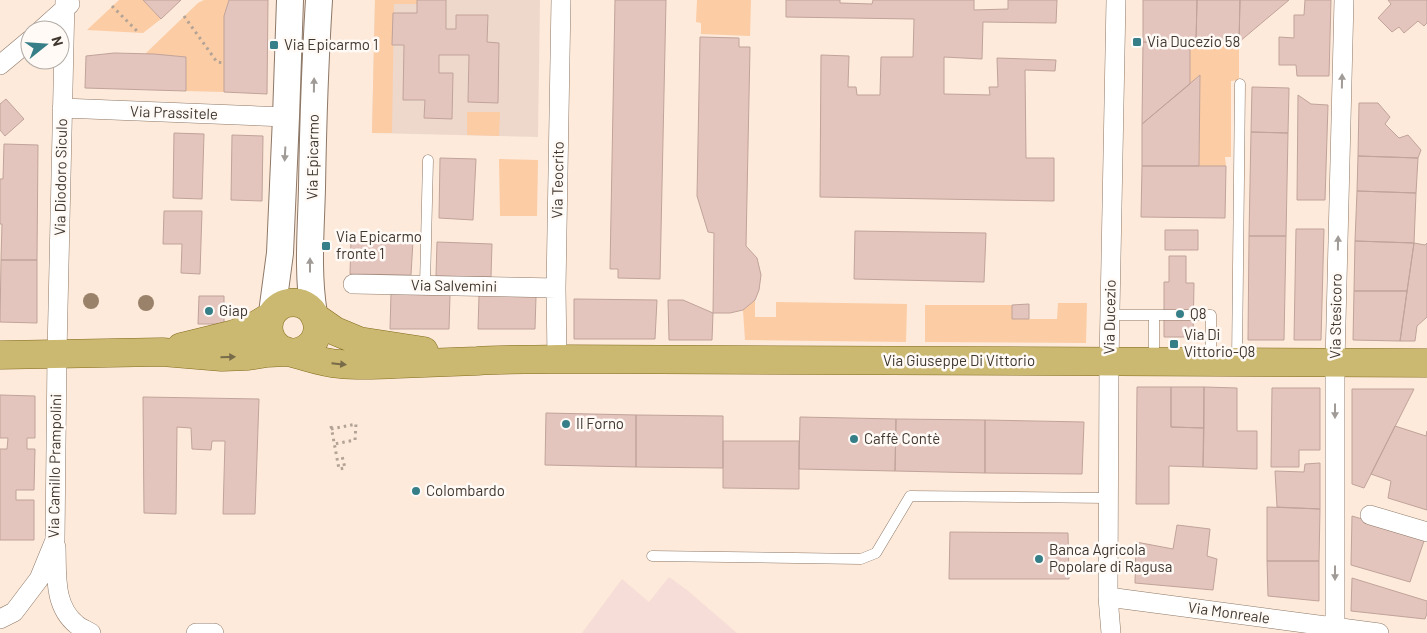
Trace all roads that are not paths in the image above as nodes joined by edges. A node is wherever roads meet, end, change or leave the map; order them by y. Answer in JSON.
{"nodes":[{"id":1,"x":290,"y":0,"type":"edge"},
{"id":2,"x":319,"y":0,"type":"edge"},
{"id":3,"x":561,"y":0,"type":"edge"},
{"id":4,"x":1116,"y":0,"type":"edge"},
{"id":5,"x":1344,"y":0,"type":"edge"},
{"id":6,"x":68,"y":3,"type":"edge"},
{"id":7,"x":51,"y":20,"type":"edge"},
{"id":8,"x":20,"y":48,"type":"edge"},
{"id":9,"x":0,"y":65,"type":"edge"},
{"id":10,"x":1240,"y":84,"type":"dead end"},
{"id":11,"x":62,"y":108,"type":"junction"},
{"id":12,"x":286,"y":117,"type":"junction"},
{"id":13,"x":428,"y":160,"type":"dead end"},
{"id":14,"x":353,"y":284,"type":"dead end"},
{"id":15,"x":425,"y":285,"type":"junction"},
{"id":16,"x":556,"y":288,"type":"junction"},
{"id":17,"x":272,"y":315,"type":"junction"},
{"id":18,"x":315,"y":315,"type":"junction"},
{"id":19,"x":1110,"y":315,"type":"junction"},
{"id":20,"x":1154,"y":315,"type":"junction"},
{"id":21,"x":162,"y":352,"type":"junction"},
{"id":22,"x":289,"y":352,"type":"junction"},
{"id":23,"x":57,"y":353,"type":"junction"},
{"id":24,"x":0,"y":355,"type":"edge"},
{"id":25,"x":557,"y":359,"type":"junction"},
{"id":26,"x":490,"y":360,"type":"junction"},
{"id":27,"x":1109,"y":362,"type":"junction"},
{"id":28,"x":1154,"y":362,"type":"junction"},
{"id":29,"x":1224,"y":362,"type":"junction"},
{"id":30,"x":1335,"y":362,"type":"junction"},
{"id":31,"x":1427,"y":363,"type":"edge"},
{"id":32,"x":1108,"y":498,"type":"junction"},
{"id":33,"x":1370,"y":515,"type":"dead end"},
{"id":34,"x":1427,"y":532,"type":"edge"},
{"id":35,"x":55,"y":540,"type":"junction"},
{"id":36,"x":652,"y":556,"type":"dead end"},
{"id":37,"x":1108,"y":597,"type":"junction"},
{"id":38,"x":0,"y":619,"type":"edge"},
{"id":39,"x":1335,"y":630,"type":"edge"},
{"id":40,"x":91,"y":633,"type":"edge"},
{"id":41,"x":196,"y":633,"type":"edge"},
{"id":42,"x":214,"y":633,"type":"edge"},
{"id":43,"x":1111,"y":633,"type":"edge"},
{"id":44,"x":1379,"y":633,"type":"edge"}],
"edges":[{"from":1,"to":12,"type":"main road","name":"Via Epicarmo"},
{"from":18,"to":2,"type":"main road","name":"Via Epicarmo","one_way":true},
{"from":3,"to":16,"type":"street","name":"Via Teocrito"},
{"from":4,"to":19,"type":"street","name":"Via Ducezio"},
{"from":30,"to":5,"type":"street","name":"Via Stesicoro","one_way":true},
{"from":6,"to":7,"type":"street"},
{"from":6,"to":11,"type":"street","name":"Via Diodoro Siculo"},
{"from":8,"to":9,"type":"street"},
{"from":10,"to":29,"type":"lane"},
{"from":11,"to":12,"type":"street","name":"Via Prassitele"},
{"from":11,"to":23,"type":"street","name":"Via Diodoro Siculo"},
{"from":12,"to":17,"type":"main road","name":"Via Epicarmo","one_way":true},
{"from":13,"to":15,"type":"lane"},
{"from":14,"to":15,"type":"street","name":"Via Salvemini"},
{"from":15,"to":16,"type":"street","name":"Via Salvemini"},
{"from":16,"to":25,"type":"street","name":"Via Teocrito"},
{"from":17,"to":18,"type":"main road"},
{"from":17,"to":21,"type":"main road"},
{"from":17,"to":22,"type":"main road"},
{"from":18,"to":22,"type":"main road"},
{"from":18,"to":26,"type":"main road"},
{"from":19,"to":20,"type":"lane"},
{"from":19,"to":27,"type":"street","name":"Via Ducezio"},
{"from":20,"to":28,"type":"lane"},
{"from":20,"to":29,"type":"lane"},
{"from":21,"to":22,"type":"main road","one_way":true},
{"from":21,"to":23,"type":"main road"},
{"from":22,"to":26,"type":"main road","one_way":true},
{"from":23,"to":24,"type":"main road"},
{"from":23,"to":35,"type":"street","name":"Via Camillo Prampolini"},
{"from":25,"to":26,"type":"main road","name":"Via Giuseppe Di Vittorio"},
{"from":25,"to":27,"type":"main road","name":"Via Giuseppe Di Vittorio"},
{"from":27,"to":28,"type":"main road","name":"Via Giuseppe Di Vittorio"},
{"from":27,"to":32,"type":"street","name":"Via Ducezio"},
{"from":28,"to":29,"type":"main road","name":"Via Giuseppe Di Vittorio"},
{"from":29,"to":30,"type":"main road","name":"Via Giuseppe Di Vittorio"},
{"from":30,"to":31,"type":"main road","name":"Via Giuseppe Di Vittorio"},
{"from":30,"to":39,"type":"street","name":"Via Stesicoro","one_way":true},
{"from":32,"to":36,"type":"lane"},
{"from":32,"to":37,"type":"street","name":"Via Ducezio"},
{"from":33,"to":34,"type":"street"},
{"from":35,"to":38,"type":"street","name":"Via Camillo Prampolini"},
{"from":35,"to":40,"type":"street"},
{"from":37,"to":39,"type":"street","name":"Via Monreale"},
{"from":37,"to":43,"type":"street","name":"Via Ducezio"},
{"from":39,"to":44,"type":"street","name":"Via Monreale"},
{"from":41,"to":42,"type":"street"}]}
